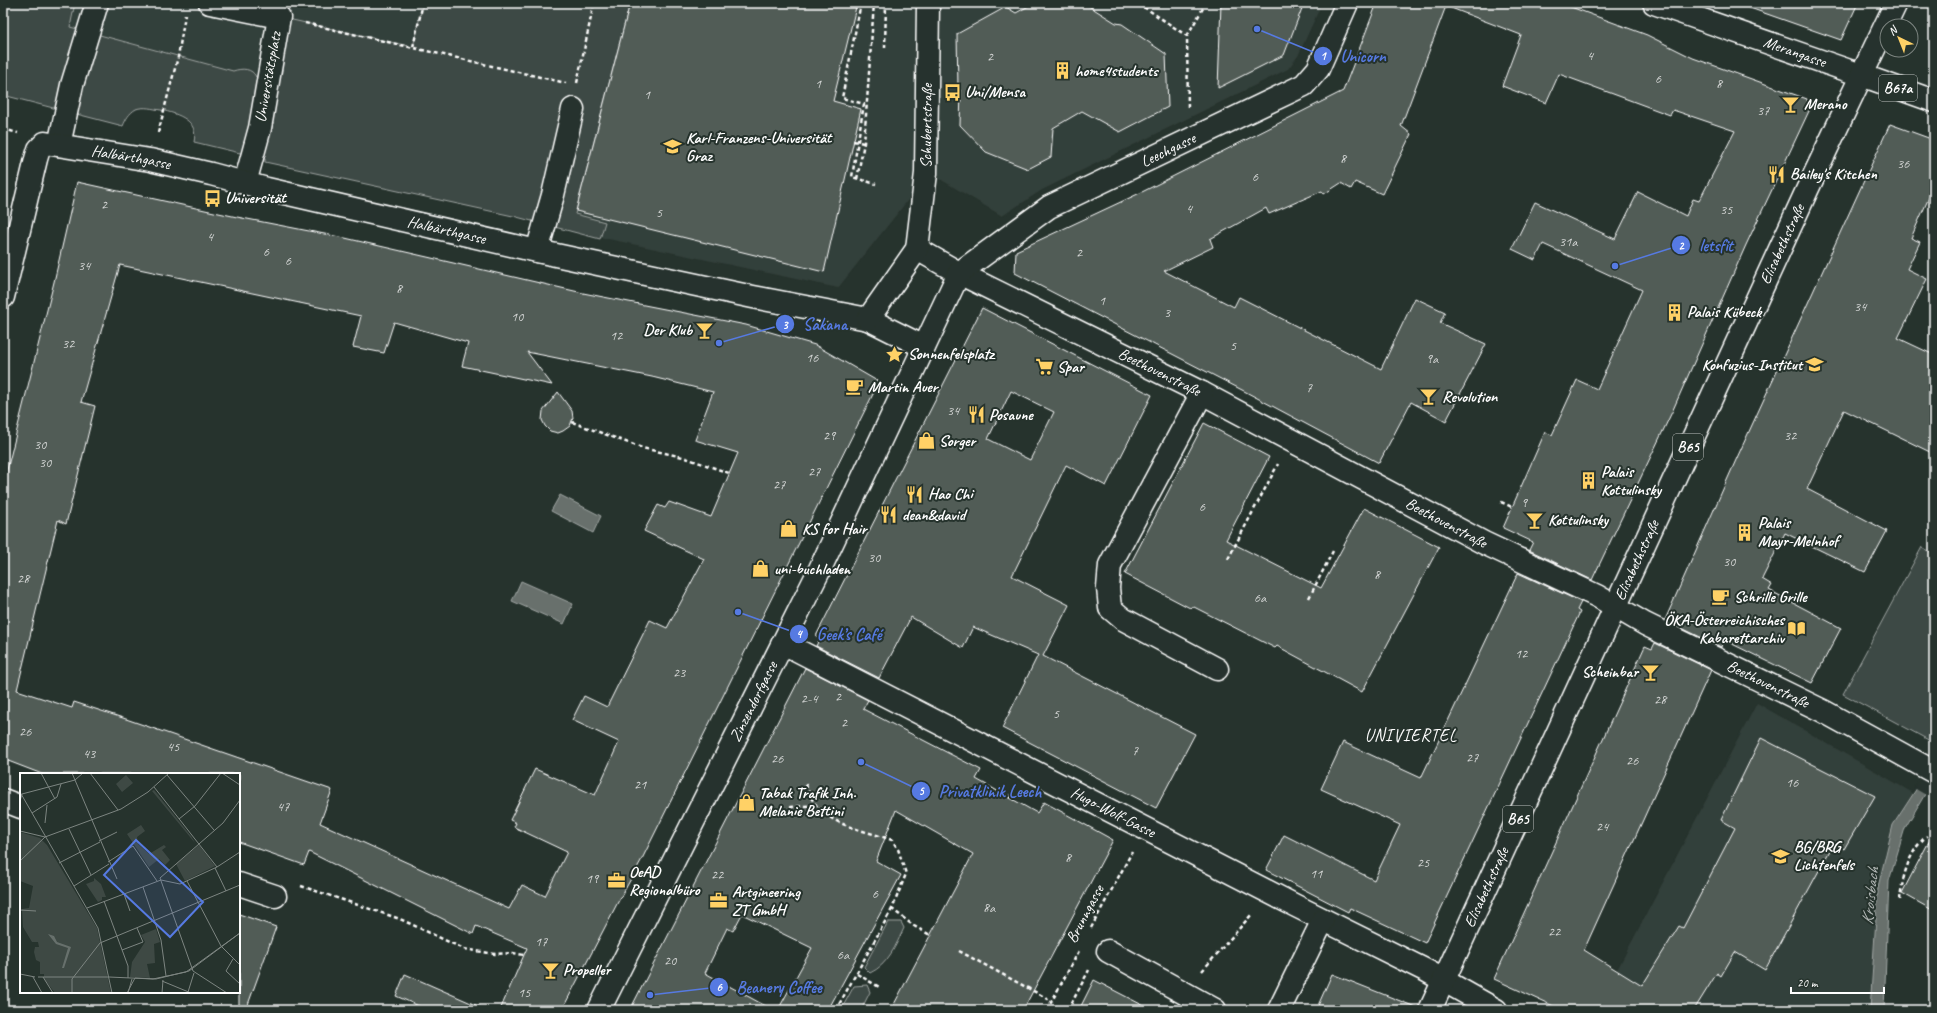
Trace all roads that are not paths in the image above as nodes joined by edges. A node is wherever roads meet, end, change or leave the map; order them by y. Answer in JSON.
{"nodes":[{"id":1,"x":97,"y":3,"type":"edge"},
{"id":2,"x":210,"y":3,"type":"edge"},
{"id":3,"x":928,"y":3,"type":"edge"},
{"id":4,"x":1347,"y":3,"type":"edge"},
{"id":5,"x":1654,"y":3,"type":"edge"},
{"id":6,"x":1896,"y":3,"type":"edge"},
{"id":7,"x":1861,"y":75,"type":"junction"},
{"id":8,"x":1934,"y":101,"type":"edge"},
{"id":9,"x":573,"y":109,"type":"road end"},
{"id":10,"x":59,"y":145,"type":"junction"},
{"id":11,"x":245,"y":183,"type":"junction"},
{"id":12,"x":917,"y":249,"type":"junction"},
{"id":13,"x":537,"y":251,"type":"junction"},
{"id":14,"x":959,"y":273,"type":"junction"},
{"id":15,"x":3,"y":297,"type":"edge"},
{"id":16,"x":868,"y":319,"type":"junction"},
{"id":17,"x":924,"y":347,"type":"junction"},
{"id":18,"x":1202,"y":393,"type":"junction"},
{"id":19,"x":1615,"y":606,"type":"junction"},
{"id":20,"x":783,"y":643,"type":"junction"},
{"id":21,"x":1217,"y":669,"type":"dead end"},
{"id":22,"x":1934,"y":772,"type":"edge"},
{"id":23,"x":3,"y":800,"type":"edge"},
{"id":24,"x":20,"y":807,"type":"edge"},
{"id":25,"x":240,"y":884,"type":"edge"},
{"id":26,"x":275,"y":896,"type":"dead end"},
{"id":27,"x":1323,"y":920,"type":"junction"},
{"id":28,"x":1108,"y":951,"type":"road end"},
{"id":29,"x":1444,"y":980,"type":"junction"},
{"id":30,"x":599,"y":1010,"type":"edge"},
{"id":31,"x":1216,"y":1010,"type":"edge"},
{"id":32,"x":1279,"y":1010,"type":"edge"},
{"id":33,"x":1430,"y":1010,"type":"edge"},
{"id":34,"x":1496,"y":1010,"type":"edge"}],
"edges":[{"from":1,"to":10,"type":"street"},
{"from":2,"to":11,"type":"street","name":"Universitätsplatz"},
{"from":3,"to":12,"type":"street","name":"Schubertstraße"},
{"from":4,"to":14,"type":"street","name":"Leechgasse"},
{"from":5,"to":7,"type":"street","name":"Merangasse"},
{"from":6,"to":7,"type":"street","name":"Elisabethstraße","number":"B65"},
{"from":7,"to":8,"type":"street","name":"Merangasse","number":"B67a"},
{"from":7,"to":19,"type":"street","name":"Elisabethstraße","number":"B65"},
{"from":9,"to":13,"type":"street"},
{"from":10,"to":11,"type":"street","name":"Halbärthgasse"},
{"from":10,"to":15,"type":"street","name":"Halbärthgasse"},
{"from":11,"to":13,"type":"street","name":"Halbärthgasse"},
{"from":12,"to":14,"type":"street"},
{"from":12,"to":16,"type":"street"},
{"from":13,"to":16,"type":"street","name":"Halbärthgasse"},
{"from":14,"to":17,"type":"street"},
{"from":14,"to":18,"type":"street","name":"Beethovenstraße"},
{"from":16,"to":17,"type":"street"},
{"from":17,"to":20,"type":"street","name":"Zinzendorfgasse"},
{"from":18,"to":19,"type":"street","name":"Beethovenstraße"},
{"from":18,"to":21,"type":"street"},
{"from":19,"to":22,"type":"street","name":"Beethovenstraße"},
{"from":19,"to":29,"type":"street","name":"Elisabethstraße","number":"B65"},
{"from":20,"to":27,"type":"street","name":"Hugo-Wolf-Gasse"},
{"from":20,"to":30,"type":"street","name":"Zinzendorfgasse"},
{"from":23,"to":24,"type":"street"},
{"from":25,"to":26,"type":"street"},
{"from":27,"to":29,"type":"street","name":"Hugo-Wolf-Gasse"},
{"from":27,"to":32,"type":"street"},
{"from":28,"to":31,"type":"street"},
{"from":29,"to":33,"type":"street","name":"Elisabethstraße","number":"B65"},
{"from":29,"to":34,"type":"street","name":"Hugo-Wolf-Gasse"}]}
